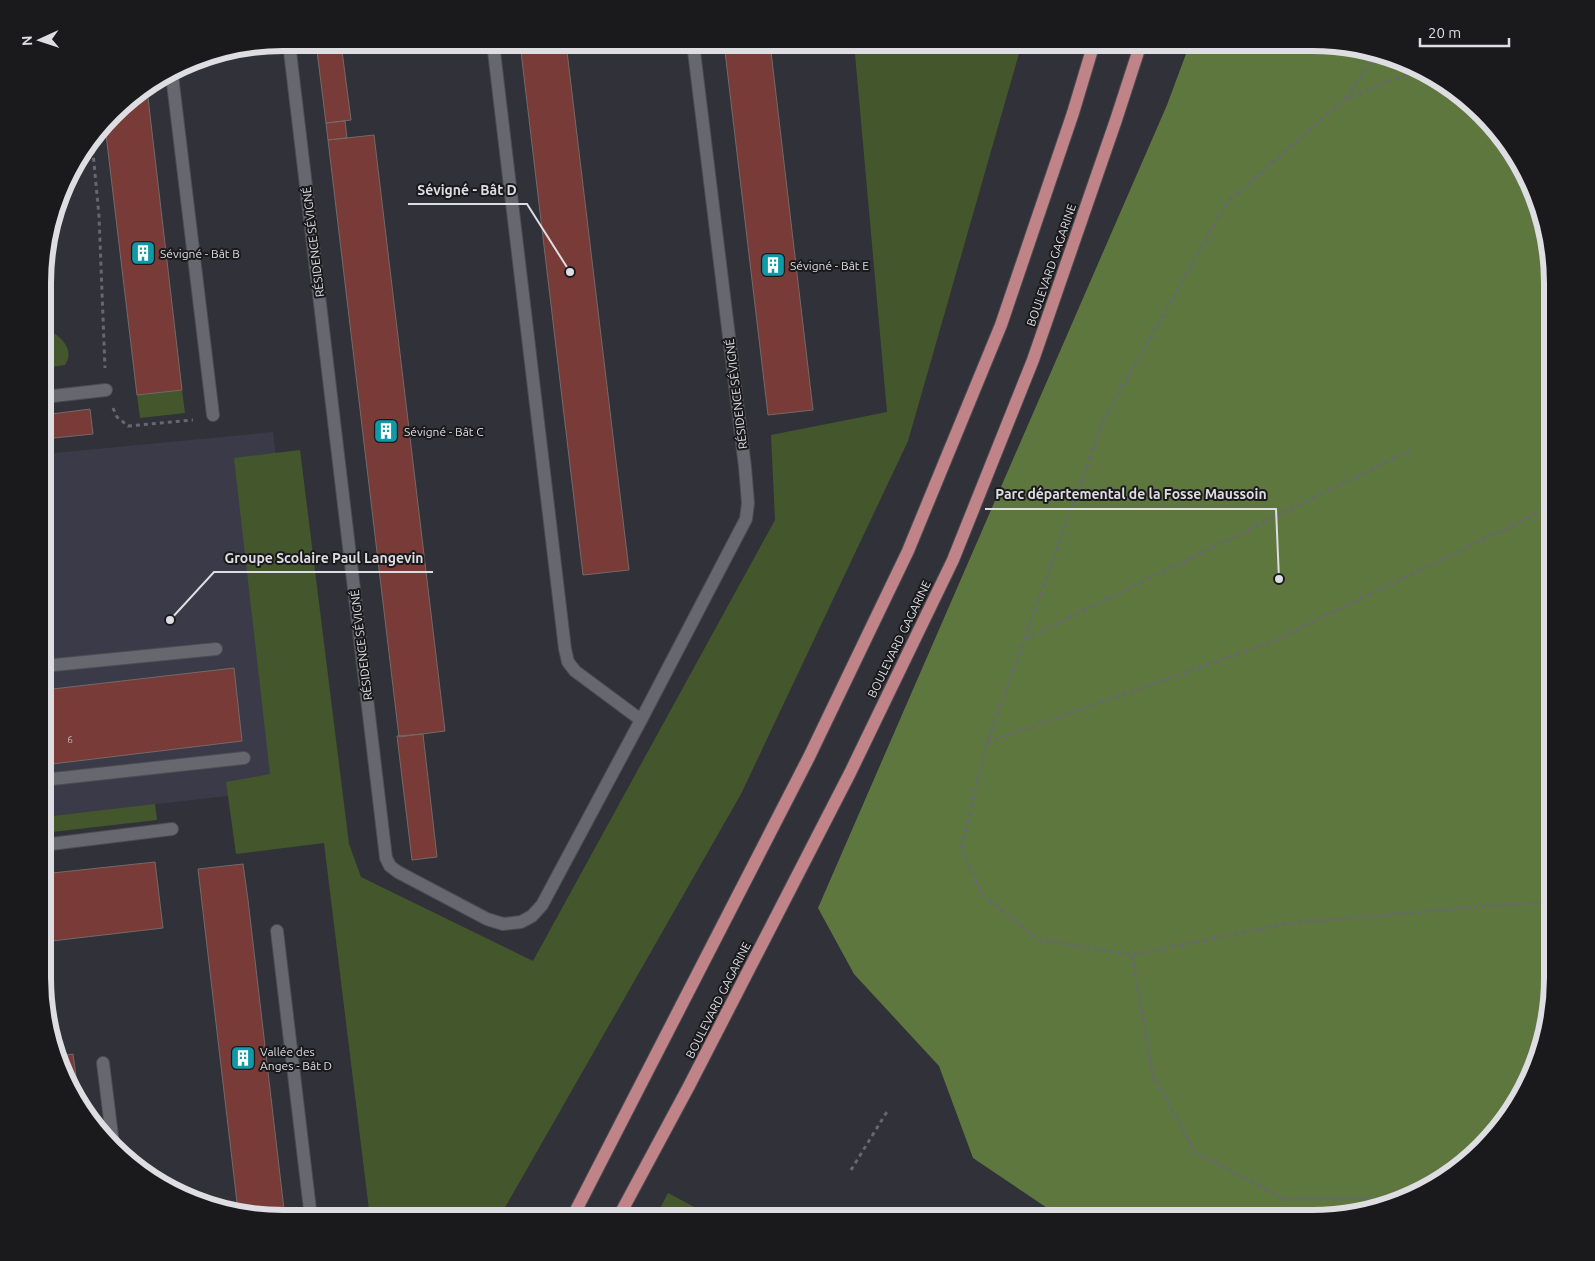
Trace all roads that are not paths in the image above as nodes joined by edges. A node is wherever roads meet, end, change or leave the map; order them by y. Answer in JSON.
{"nodes":[{"id":1,"x":290,"y":51,"type":"edge"},
{"id":2,"x":494,"y":51,"type":"edge"},
{"id":3,"x":694,"y":51,"type":"edge"},
{"id":4,"x":1092,"y":51,"type":"edge"},
{"id":5,"x":1138,"y":51,"type":"edge"},
{"id":6,"x":172,"y":79,"type":"edge"},
{"id":7,"x":106,"y":390,"type":"road end"},
{"id":8,"x":51,"y":396,"type":"edge"},
{"id":9,"x":213,"y":415,"type":"road end"},
{"id":10,"x":216,"y":650,"type":"dead end"},
{"id":11,"x":51,"y":665,"type":"edge"},
{"id":12,"x":641,"y":720,"type":"junction"},
{"id":13,"x":244,"y":758,"type":"dead end"},
{"id":14,"x":51,"y":779,"type":"edge"},
{"id":15,"x":172,"y":829,"type":"dead end"},
{"id":16,"x":51,"y":844,"type":"edge"},
{"id":17,"x":277,"y":931,"type":"dead end"},
{"id":18,"x":104,"y":1063,"type":"dead end"},
{"id":19,"x":112,"y":1134,"type":"edge"},
{"id":20,"x":310,"y":1210,"type":"edge"},
{"id":21,"x":576,"y":1210,"type":"edge"},
{"id":22,"x":622,"y":1210,"type":"edge"}],
"edges":[{"from":1,"to":12,"type":"street","name":"RÉSIDENCE SÉVIGNÉ"},
{"from":2,"to":12,"type":"street"},
{"from":3,"to":12,"type":"street","name":"RÉSIDENCE SÉVIGNÉ"},
{"from":4,"to":21,"type":"main road"},
{"from":5,"to":22,"type":"main road","name":"BOULEVARD GAGARINE"},
{"from":6,"to":9,"type":"street"},
{"from":7,"to":8,"type":"street"},
{"from":10,"to":11,"type":"street"},
{"from":13,"to":14,"type":"street"},
{"from":15,"to":16,"type":"street"},
{"from":17,"to":20,"type":"street"},
{"from":18,"to":19,"type":"street"}]}
